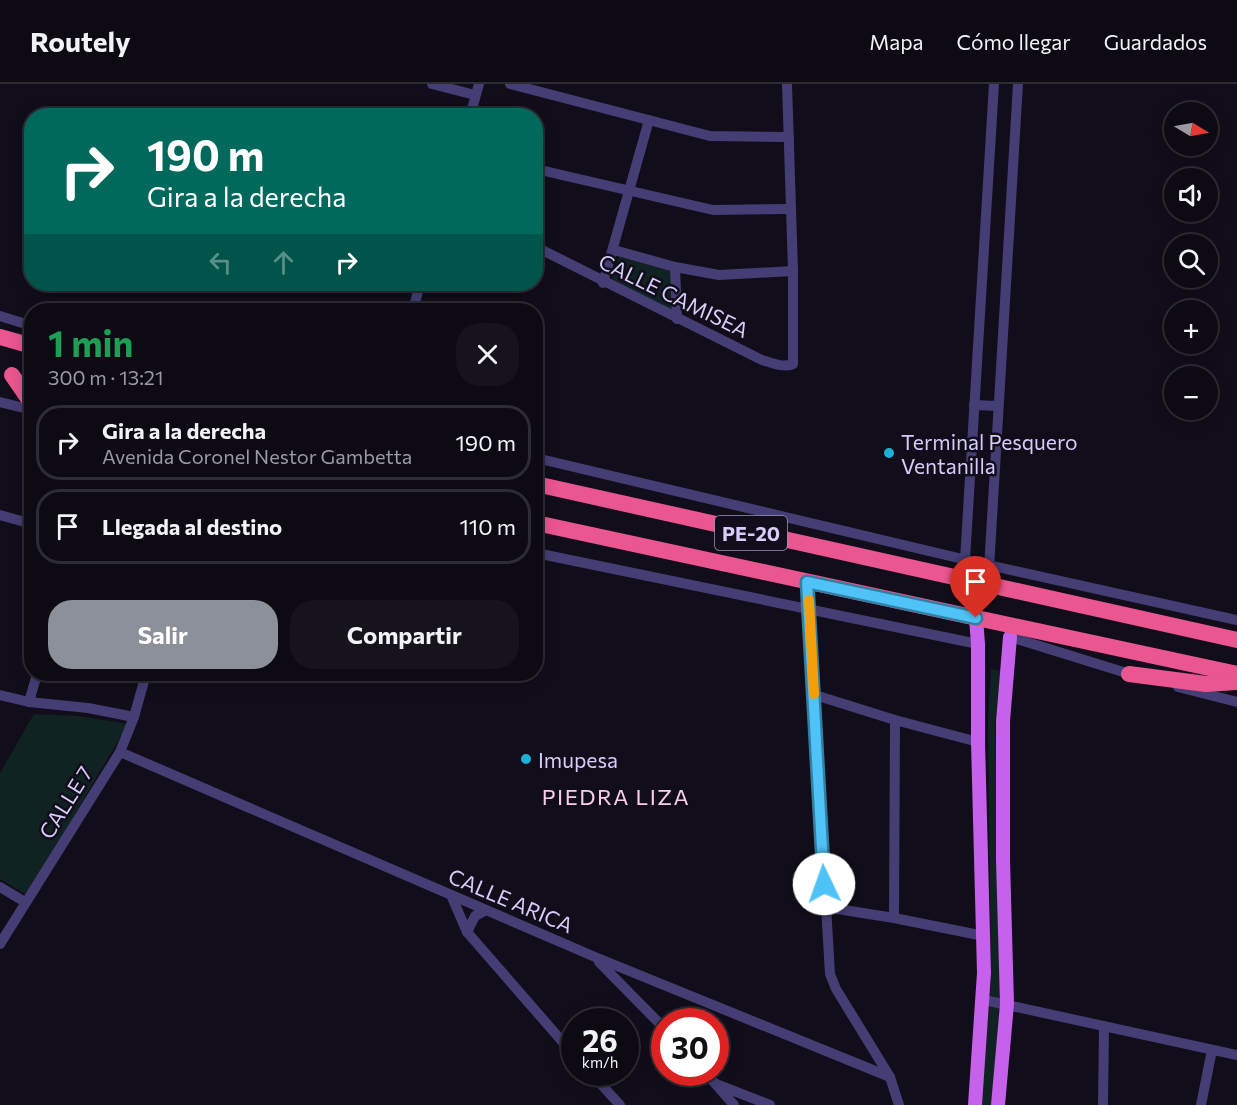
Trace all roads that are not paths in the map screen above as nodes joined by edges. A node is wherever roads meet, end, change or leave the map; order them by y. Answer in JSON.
{"nodes":[{"id":1,"x":432,"y":84,"type":"edge"},
{"id":2,"x":510,"y":84,"type":"edge"},
{"id":3,"x":558,"y":84,"type":"edge"},
{"id":4,"x":787,"y":84,"type":"edge"},
{"id":5,"x":994,"y":84,"type":"edge"},
{"id":6,"x":1018,"y":84,"type":"edge"},
{"id":7,"x":477,"y":89,"type":"edge"},
{"id":8,"x":556,"y":96,"type":"junction"},
{"id":9,"x":472,"y":108,"type":"edge"},
{"id":10,"x":649,"y":120,"type":"junction"},
{"id":11,"x":789,"y":137,"type":"junction"},
{"id":12,"x":543,"y":171,"type":"edge"},
{"id":13,"x":630,"y":191,"type":"junction"},
{"id":14,"x":791,"y":208,"type":"junction"},
{"id":15,"x":614,"y":250,"type":"junction"},
{"id":16,"x":543,"y":251,"type":"edge"},
{"id":17,"x":675,"y":267,"type":"junction"},
{"id":18,"x":793,"y":271,"type":"junction"},
{"id":19,"x":603,"y":282,"type":"junction"},
{"id":20,"x":0,"y":316,"type":"edge"},
{"id":21,"x":677,"y":319,"type":"junction"},
{"id":22,"x":24,"y":324,"type":"edge"},
{"id":23,"x":0,"y":337,"type":"edge"},
{"id":24,"x":24,"y":344,"type":"edge"},
{"id":25,"x":6,"y":374,"type":"edge"},
{"id":26,"x":24,"y":379,"type":"edge"},
{"id":27,"x":24,"y":395,"type":"edge"},
{"id":28,"x":0,"y":402,"type":"edge"},
{"id":29,"x":974,"y":405,"type":"junction"},
{"id":30,"x":998,"y":406,"type":"junction"},
{"id":31,"x":24,"y":408,"type":"edge"},
{"id":32,"x":543,"y":460,"type":"edge"},
{"id":33,"x":543,"y":486,"type":"edge"},
{"id":34,"x":0,"y":515,"type":"edge"},
{"id":35,"x":24,"y":522,"type":"edge"},
{"id":36,"x":543,"y":525,"type":"edge"},
{"id":37,"x":543,"y":555,"type":"edge"},
{"id":38,"x":965,"y":560,"type":"junction"},
{"id":39,"x":988,"y":565,"type":"junction"},
{"id":40,"x":966,"y":581,"type":"junction"},
{"id":41,"x":807,"y":582,"type":"junction"},
{"id":42,"x":988,"y":585,"type":"junction"},
{"id":43,"x":809,"y":610,"type":"junction"},
{"id":44,"x":976,"y":618,"type":"junction"},
{"id":45,"x":1237,"y":620,"type":"edge"},
{"id":46,"x":1010,"y":638,"type":"junction"},
{"id":47,"x":1237,"y":640,"type":"edge"},
{"id":48,"x":978,"y":644,"type":"junction"},
{"id":49,"x":1129,"y":674,"type":"junction"},
{"id":50,"x":1237,"y":674,"type":"edge"},
{"id":51,"x":35,"y":681,"type":"edge"},
{"id":52,"x":144,"y":681,"type":"edge"},
{"id":53,"x":1237,"y":682,"type":"edge"},
{"id":54,"x":0,"y":695,"type":"edge"},
{"id":55,"x":814,"y":695,"type":"junction"},
{"id":56,"x":29,"y":702,"type":"junction"},
{"id":57,"x":1237,"y":702,"type":"edge"},
{"id":58,"x":134,"y":717,"type":"junction"},
{"id":59,"x":896,"y":720,"type":"junction"},
{"id":60,"x":978,"y":742,"type":"junction"},
{"id":61,"x":120,"y":752,"type":"junction"},
{"id":62,"x":0,"y":887,"type":"edge"},
{"id":63,"x":451,"y":895,"type":"junction"},
{"id":64,"x":25,"y":902,"type":"junction"},
{"id":65,"x":825,"y":908,"type":"junction"},
{"id":66,"x":486,"y":910,"type":"junction"},
{"id":67,"x":894,"y":918,"type":"junction"},
{"id":68,"x":467,"y":932,"type":"junction"},
{"id":69,"x":984,"y":936,"type":"junction"},
{"id":70,"x":0,"y":944,"type":"edge"},
{"id":71,"x":595,"y":957,"type":"junction"},
{"id":72,"x":632,"y":972,"type":"junction"},
{"id":73,"x":624,"y":986,"type":"junction"},
{"id":74,"x":984,"y":1000,"type":"junction"},
{"id":75,"x":1007,"y":1004,"type":"junction"},
{"id":76,"x":651,"y":1014,"type":"edge"},
{"id":77,"x":1104,"y":1026,"type":"junction"},
{"id":78,"x":561,"y":1040,"type":"edge"},
{"id":79,"x":1212,"y":1050,"type":"junction"},
{"id":80,"x":1237,"y":1055,"type":"edge"},
{"id":81,"x":890,"y":1077,"type":"junction"},
{"id":82,"x":603,"y":1086,"type":"edge"},
{"id":83,"x":718,"y":1086,"type":"edge"},
{"id":84,"x":721,"y":1086,"type":"edge"},
{"id":85,"x":620,"y":1105,"type":"edge"},
{"id":86,"x":734,"y":1105,"type":"edge"},
{"id":87,"x":770,"y":1105,"type":"edge"},
{"id":88,"x":899,"y":1105,"type":"edge"},
{"id":89,"x":975,"y":1105,"type":"edge"},
{"id":90,"x":998,"y":1105,"type":"edge"},
{"id":91,"x":1103,"y":1105,"type":"edge"},
{"id":92,"x":1201,"y":1105,"type":"edge"}],
"edges":[{"from":1,"to":7,"type":"street"},
{"from":2,"to":8,"type":"street"},
{"from":3,"to":8,"type":"street"},
{"from":4,"to":11,"type":"street"},
{"from":5,"to":29,"type":"street"},
{"from":6,"to":30,"type":"street"},
{"from":7,"to":9,"type":"street"},
{"from":8,"to":10,"type":"street"},
{"from":10,"to":11,"type":"street"},
{"from":10,"to":13,"type":"street"},
{"from":11,"to":14,"type":"street"},
{"from":12,"to":13,"type":"street"},
{"from":13,"to":14,"type":"street"},
{"from":13,"to":15,"type":"street"},
{"from":14,"to":18,"type":"street"},
{"from":15,"to":17,"type":"street"},
{"from":15,"to":19,"type":"street"},
{"from":16,"to":19,"type":"street","name":"CALLE CAMISEA"},
{"from":17,"to":18,"type":"street"},
{"from":17,"to":21,"type":"street"},
{"from":18,"to":21,"type":"street","name":"CALLE CAMISEA"},
{"from":19,"to":21,"type":"street","name":"CALLE CAMISEA"},
{"from":20,"to":22,"type":"street"},
{"from":23,"to":24,"type":"highway"},
{"from":25,"to":26,"type":"highway"},
{"from":25,"to":27,"type":"highway"},
{"from":28,"to":31,"type":"street"},
{"from":29,"to":30,"type":"street"},
{"from":29,"to":38,"type":"street"},
{"from":30,"to":39,"type":"street"},
{"from":32,"to":38,"type":"street"},
{"from":33,"to":40,"type":"highway","number":"PE-20"},
{"from":34,"to":35,"type":"street"},
{"from":36,"to":41,"type":"highway","number":"PE-20"},
{"from":37,"to":43,"type":"street"},
{"from":38,"to":39,"type":"street"},
{"from":38,"to":40,"type":"street"},
{"from":39,"to":42,"type":"street"},
{"from":39,"to":45,"type":"street"},
{"from":40,"to":42,"type":"highway","number":"PE-20"},
{"from":40,"to":44,"type":"street"},
{"from":41,"to":43,"type":"street"},
{"from":41,"to":44,"type":"highway","number":"PE-20"},
{"from":42,"to":47,"type":"highway","number":"PE-20"},
{"from":43,"to":48,"type":"street"},
{"from":43,"to":55,"type":"street"},
{"from":44,"to":46,"type":"highway"},
{"from":44,"to":48,"type":"main road"},
{"from":44,"to":50,"type":"highway","number":"PE-20"},
{"from":46,"to":49,"type":"street"},
{"from":46,"to":75,"type":"main road"},
{"from":48,"to":60,"type":"main road"},
{"from":49,"to":53,"type":"highway"},
{"from":49,"to":57,"type":"street"},
{"from":51,"to":56,"type":"street"},
{"from":52,"to":58,"type":"street","name":"CALLE 7"},
{"from":54,"to":56,"type":"street"},
{"from":55,"to":59,"type":"street"},
{"from":55,"to":65,"type":"street"},
{"from":56,"to":58,"type":"street"},
{"from":58,"to":61,"type":"street","name":"CALLE 7"},
{"from":59,"to":60,"type":"street"},
{"from":59,"to":67,"type":"street"},
{"from":60,"to":69,"type":"main road"},
{"from":61,"to":63,"type":"street","name":"CALLE ARICA"},
{"from":61,"to":64,"type":"street","name":"CALLE 7"},
{"from":62,"to":64,"type":"street"},
{"from":63,"to":66,"type":"street","name":"CALLE ARICA"},
{"from":63,"to":68,"type":"street"},
{"from":64,"to":70,"type":"street","name":"CALLE 7"},
{"from":65,"to":67,"type":"street"},
{"from":65,"to":81,"type":"street"},
{"from":66,"to":68,"type":"street"},
{"from":66,"to":71,"type":"street","name":"CALLE ARICA"},
{"from":67,"to":69,"type":"street"},
{"from":68,"to":78,"type":"street"},
{"from":69,"to":74,"type":"main road"},
{"from":71,"to":72,"type":"street","name":"CALLE ARICA"},
{"from":71,"to":73,"type":"street"},
{"from":72,"to":73,"type":"street"},
{"from":72,"to":81,"type":"street","name":"CALLE ARICA"},
{"from":73,"to":76,"type":"street"},
{"from":74,"to":75,"type":"street"},
{"from":74,"to":89,"type":"main road"},
{"from":75,"to":77,"type":"street"},
{"from":75,"to":90,"type":"main road"},
{"from":77,"to":79,"type":"street"},
{"from":77,"to":91,"type":"street"},
{"from":79,"to":80,"type":"street"},
{"from":79,"to":92,"type":"street"},
{"from":81,"to":88,"type":"street"},
{"from":82,"to":85,"type":"street"},
{"from":83,"to":86,"type":"street"},
{"from":84,"to":87,"type":"street"}]}
